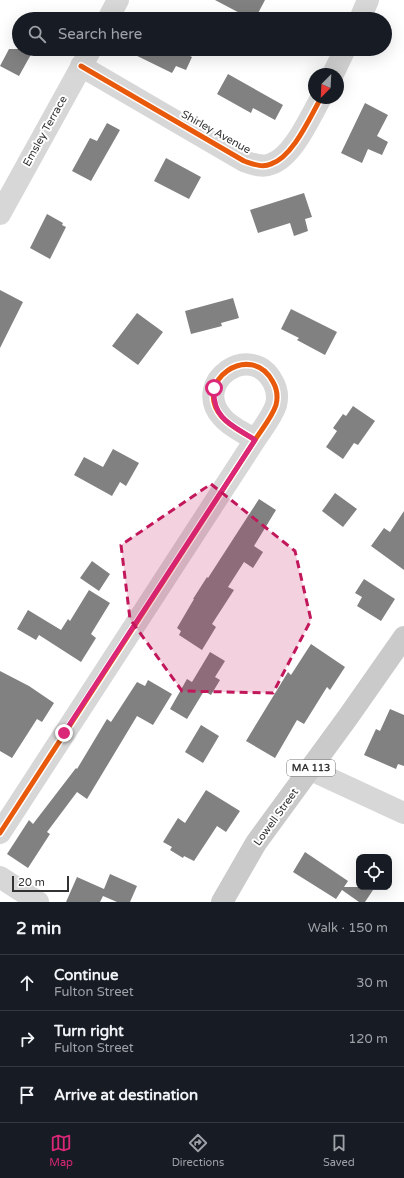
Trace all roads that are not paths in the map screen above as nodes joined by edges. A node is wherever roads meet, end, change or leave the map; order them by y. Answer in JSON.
{"nodes":[{"id":1,"x":118,"y":0,"type":"edge"},
{"id":2,"x":368,"y":0,"type":"edge"},
{"id":3,"x":112,"y":12,"type":"edge"},
{"id":4,"x":363,"y":12,"type":"edge"},
{"id":5,"x":342,"y":56,"type":"edge"},
{"id":6,"x":86,"y":58,"type":"edge"},
{"id":7,"x":336,"y":68,"type":"edge"},
{"id":8,"x":317,"y":104,"type":"edge"},
{"id":9,"x":0,"y":214,"type":"edge"},
{"id":10,"x":255,"y":440,"type":"dead end"},
{"id":11,"x":404,"y":637,"type":"edge"},
{"id":12,"x":310,"y":770,"type":"junction"},
{"id":13,"x":404,"y":813,"type":"edge"},
{"id":14,"x":0,"y":833,"type":"edge"},
{"id":15,"x":0,"y":877,"type":"edge"},
{"id":16,"x":38,"y":902,"type":"edge"},
{"id":17,"x":222,"y":902,"type":"edge"}],
"edges":[{"from":1,"to":3,"type":"street"},
{"from":2,"to":4,"type":"street"},
{"from":5,"to":7,"type":"street"},
{"from":6,"to":8,"type":"street","name":"Shirley Avenue"},
{"from":6,"to":9,"type":"street","name":"Emsley Terrace"},
{"from":10,"to":14,"type":"street"},
{"from":11,"to":12,"type":"main road","name":"Lowell Street","number":"MA 113"},
{"from":12,"to":13,"type":"street"},
{"from":12,"to":17,"type":"main road","name":"Lowell Street","number":"MA 113"},
{"from":15,"to":16,"type":"street"}]}
